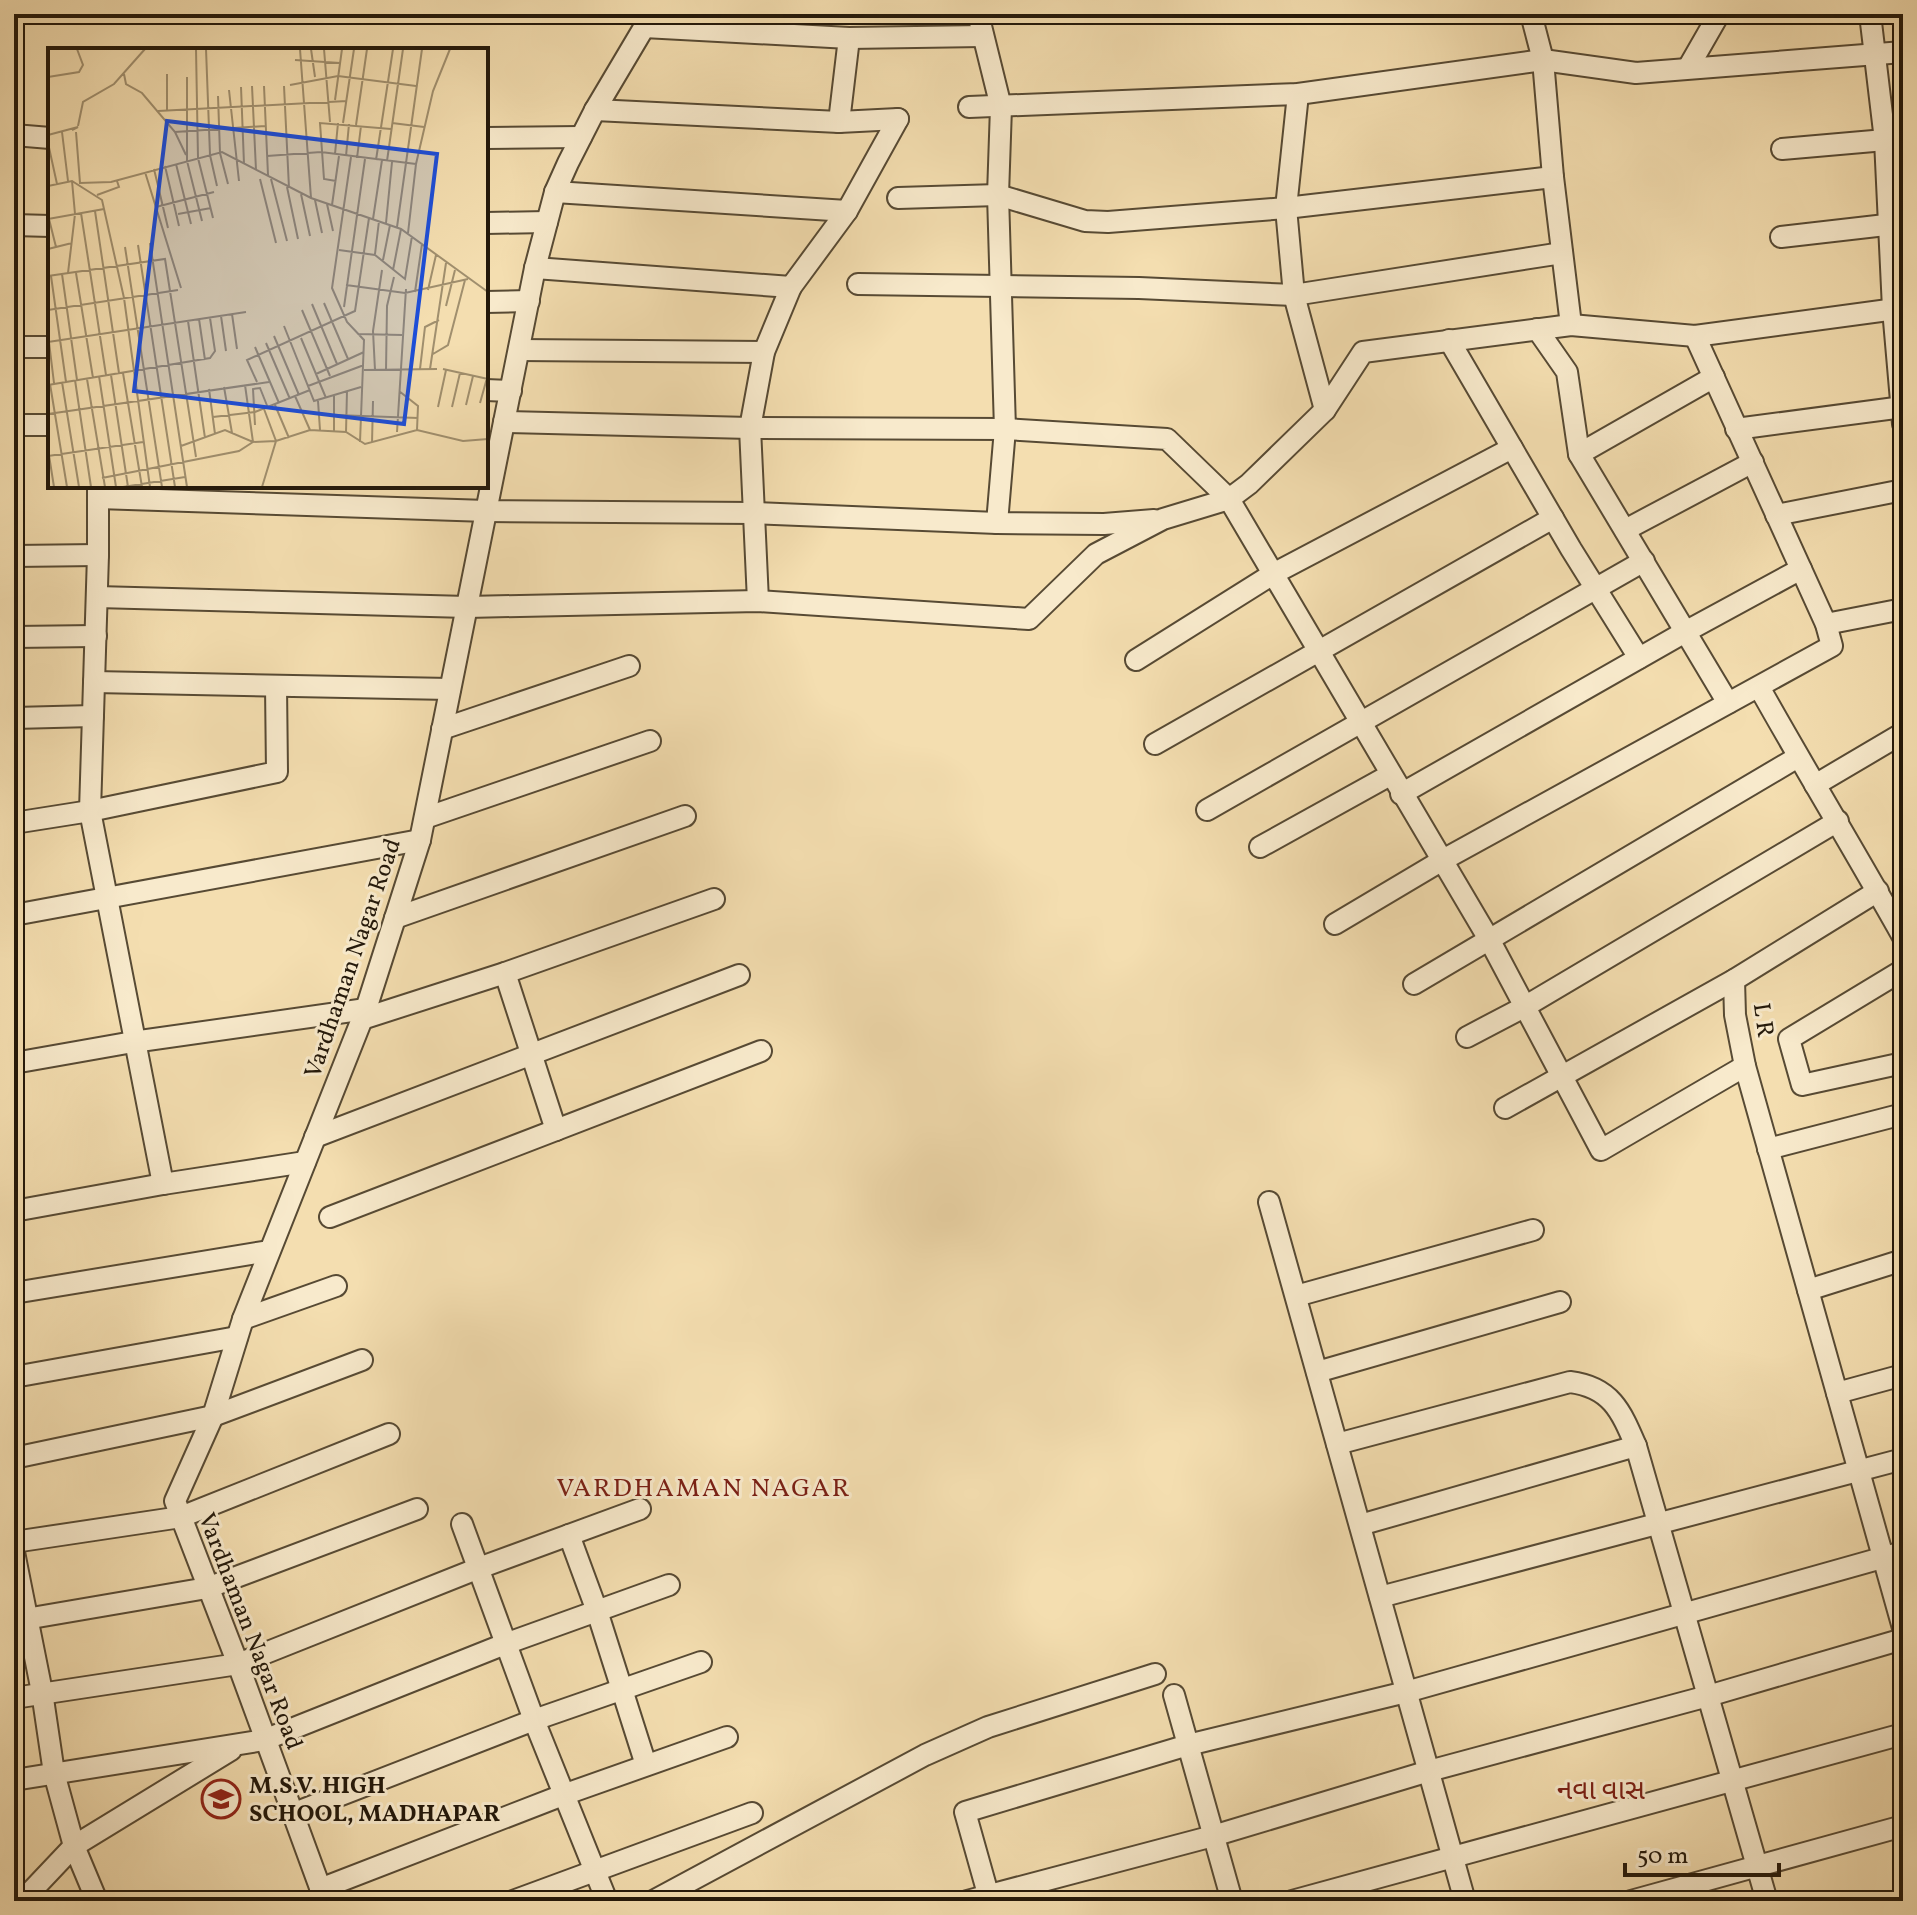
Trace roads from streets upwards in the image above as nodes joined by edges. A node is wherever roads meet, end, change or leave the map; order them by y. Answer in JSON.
{"nodes":[{"id":1,"x":978,"y":14,"type":"edge"},
{"id":2,"x":1531,"y":14,"type":"edge"},
{"id":3,"x":1719,"y":14,"type":"edge"},
{"id":4,"x":1870,"y":14,"type":"edge"},
{"id":5,"x":648,"y":20,"type":"edge"},
{"id":6,"x":983,"y":36,"type":"junction"},
{"id":7,"x":849,"y":38,"type":"junction"},
{"id":8,"x":1903,"y":52,"type":"edge"},
{"id":9,"x":1873,"y":55,"type":"junction"},
{"id":10,"x":1543,"y":60,"type":"junction"},
{"id":11,"x":1688,"y":68,"type":"junction"},
{"id":12,"x":1298,"y":94,"type":"junction"},
{"id":13,"x":969,"y":107,"type":"dead end"},
{"id":14,"x":1001,"y":107,"type":"junction"},
{"id":15,"x":595,"y":110,"type":"junction"},
{"id":16,"x":839,"y":122,"type":"junction"},
{"id":17,"x":14,"y":135,"type":"edge"},
{"id":18,"x":581,"y":137,"type":"junction"},
{"id":19,"x":48,"y":138,"type":"edge"},
{"id":20,"x":488,"y":138,"type":"edge"},
{"id":21,"x":1885,"y":140,"type":"junction"},
{"id":22,"x":1782,"y":149,"type":"dead end"},
{"id":23,"x":1553,"y":177,"type":"junction"},
{"id":24,"x":555,"y":192,"type":"junction"},
{"id":25,"x":998,"y":195,"type":"junction"},
{"id":26,"x":898,"y":198,"type":"dead end"},
{"id":27,"x":1286,"y":208,"type":"junction"},
{"id":28,"x":847,"y":211,"type":"junction"},
{"id":29,"x":547,"y":222,"type":"junction"},
{"id":30,"x":488,"y":223,"type":"edge"},
{"id":31,"x":1896,"y":223,"type":"edge"},
{"id":32,"x":14,"y":225,"type":"edge"},
{"id":33,"x":48,"y":226,"type":"edge"},
{"id":34,"x":1781,"y":237,"type":"dead end"},
{"id":35,"x":1562,"y":253,"type":"junction"},
{"id":36,"x":535,"y":268,"type":"junction"},
{"id":37,"x":858,"y":284,"type":"dead end"},
{"id":38,"x":1001,"y":286,"type":"junction"},
{"id":39,"x":791,"y":287,"type":"junction"},
{"id":40,"x":1294,"y":295,"type":"junction"},
{"id":41,"x":529,"y":301,"type":"junction"},
{"id":42,"x":488,"y":302,"type":"edge"},
{"id":43,"x":1898,"y":308,"type":"edge"},
{"id":44,"x":1571,"y":325,"type":"junction"},
{"id":45,"x":1537,"y":329,"type":"junction"},
{"id":46,"x":1695,"y":336,"type":"junction"},
{"id":47,"x":1449,"y":340,"type":"junction"},
{"id":48,"x":14,"y":347,"type":"edge"},
{"id":49,"x":48,"y":347,"type":"edge"},
{"id":50,"x":519,"y":350,"type":"junction"},
{"id":51,"x":764,"y":352,"type":"junction"},
{"id":52,"x":1714,"y":377,"type":"junction"},
{"id":53,"x":488,"y":390,"type":"edge"},
{"id":54,"x":511,"y":391,"type":"junction"},
{"id":55,"x":1325,"y":410,"type":"junction"},
{"id":56,"x":1902,"y":413,"type":"edge"},
{"id":57,"x":504,"y":422,"type":"junction"},
{"id":58,"x":14,"y":425,"type":"edge"},
{"id":59,"x":48,"y":425,"type":"edge"},
{"id":60,"x":750,"y":428,"type":"junction"},
{"id":61,"x":1005,"y":429,"type":"junction"},
{"id":62,"x":1736,"y":429,"type":"junction"},
{"id":63,"x":1512,"y":448,"type":"junction"},
{"id":64,"x":1579,"y":454,"type":"junction"},
{"id":65,"x":1753,"y":462,"type":"junction"},
{"id":66,"x":366,"y":488,"type":"edge"},
{"id":67,"x":1903,"y":490,"type":"edge"},
{"id":68,"x":98,"y":492,"type":"edge"},
{"id":69,"x":1229,"y":499,"type":"junction"},
{"id":70,"x":365,"y":507,"type":"junction"},
{"id":71,"x":487,"y":511,"type":"junction"},
{"id":72,"x":753,"y":513,"type":"junction"},
{"id":73,"x":1776,"y":515,"type":"junction"},
{"id":74,"x":1553,"y":518,"type":"junction"},
{"id":75,"x":1163,"y":519,"type":"junction"},
{"id":76,"x":997,"y":523,"type":"junction"},
{"id":77,"x":1625,"y":530,"type":"junction"},
{"id":78,"x":98,"y":555,"type":"junction"},
{"id":79,"x":14,"y":556,"type":"edge"},
{"id":80,"x":1644,"y":561,"type":"junction"},
{"id":81,"x":1801,"y":569,"type":"junction"},
{"id":82,"x":1273,"y":574,"type":"junction"},
{"id":83,"x":1595,"y":589,"type":"junction"},
{"id":84,"x":97,"y":597,"type":"junction"},
{"id":85,"x":758,"y":601,"type":"junction"},
{"id":86,"x":467,"y":607,"type":"junction"},
{"id":87,"x":1903,"y":609,"type":"edge"},
{"id":88,"x":1826,"y":624,"type":"junction"},
{"id":89,"x":1685,"y":632,"type":"junction"},
{"id":90,"x":96,"y":636,"type":"junction"},
{"id":91,"x":14,"y":637,"type":"edge"},
{"id":92,"x":1318,"y":652,"type":"junction"},
{"id":93,"x":1639,"y":658,"type":"junction"},
{"id":94,"x":1136,"y":660,"type":"dead end"},
{"id":95,"x":629,"y":666,"type":"dead end"},
{"id":96,"x":94,"y":682,"type":"junction"},
{"id":97,"x":276,"y":686,"type":"junction"},
{"id":98,"x":1759,"y":687,"type":"junction"},
{"id":99,"x":450,"y":689,"type":"junction"},
{"id":100,"x":1728,"y":703,"type":"junction"},
{"id":101,"x":93,"y":716,"type":"junction"},
{"id":102,"x":14,"y":718,"type":"edge"},
{"id":103,"x":1359,"y":722,"type":"junction"},
{"id":104,"x":442,"y":729,"type":"junction"},
{"id":105,"x":1903,"y":733,"type":"edge"},
{"id":106,"x":650,"y":741,"type":"dead end"},
{"id":107,"x":1155,"y":744,"type":"dead end"},
{"id":108,"x":1798,"y":757,"type":"junction"},
{"id":109,"x":1390,"y":775,"type":"junction"},
{"id":110,"x":1815,"y":785,"type":"junction"},
{"id":111,"x":1401,"y":794,"type":"junction"},
{"id":112,"x":1207,"y":810,"type":"dead end"},
{"id":113,"x":90,"y":811,"type":"junction"},
{"id":114,"x":685,"y":816,"type":"dead end"},
{"id":115,"x":425,"y":818,"type":"junction"},
{"id":116,"x":1838,"y":821,"type":"junction"},
{"id":117,"x":14,"y":823,"type":"edge"},
{"id":118,"x":420,"y":840,"type":"junction"},
{"id":119,"x":1260,"y":847,"type":"dead end"},
{"id":120,"x":1441,"y":861,"type":"junction"},
{"id":121,"x":1878,"y":891,"type":"junction"},
{"id":122,"x":106,"y":898,"type":"junction"},
{"id":123,"x":714,"y":899,"type":"dead end"},
{"id":124,"x":14,"y":915,"type":"edge"},
{"id":125,"x":395,"y":918,"type":"junction"},
{"id":126,"x":1900,"y":923,"type":"edge"},
{"id":127,"x":1335,"y":924,"type":"dead end"},
{"id":128,"x":1490,"y":941,"type":"junction"},
{"id":129,"x":1903,"y":970,"type":"edge"},
{"id":130,"x":505,"y":973,"type":"junction"},
{"id":131,"x":739,"y":975,"type":"dead end"},
{"id":132,"x":1734,"y":980,"type":"junction"},
{"id":133,"x":1414,"y":984,"type":"dead end"},
{"id":134,"x":1526,"y":1006,"type":"junction"},
{"id":135,"x":364,"y":1014,"type":"junction"},
{"id":136,"x":1467,"y":1037,"type":"dead end"},
{"id":137,"x":133,"y":1042,"type":"junction"},
{"id":138,"x":761,"y":1051,"type":"dead end"},
{"id":139,"x":530,"y":1055,"type":"junction"},
{"id":140,"x":14,"y":1063,"type":"edge"},
{"id":141,"x":1903,"y":1063,"type":"edge"},
{"id":142,"x":1745,"y":1066,"type":"junction"},
{"id":143,"x":1564,"y":1076,"type":"junction"},
{"id":144,"x":1505,"y":1108,"type":"dead end"},
{"id":145,"x":1903,"y":1114,"type":"edge"},
{"id":146,"x":556,"y":1130,"type":"junction"},
{"id":147,"x":315,"y":1137,"type":"junction"},
{"id":148,"x":1768,"y":1149,"type":"junction"},
{"id":149,"x":305,"y":1162,"type":"junction"},
{"id":150,"x":163,"y":1184,"type":"junction"},
{"id":151,"x":1269,"y":1202,"type":"dead end"},
{"id":152,"x":14,"y":1211,"type":"edge"},
{"id":153,"x":330,"y":1217,"type":"dead end"},
{"id":154,"x":1533,"y":1230,"type":"dead end"},
{"id":155,"x":269,"y":1251,"type":"junction"},
{"id":156,"x":1903,"y":1260,"type":"edge"},
{"id":157,"x":336,"y":1286,"type":"dead end"},
{"id":158,"x":1808,"y":1290,"type":"junction"},
{"id":159,"x":14,"y":1293,"type":"edge"},
{"id":160,"x":1296,"y":1296,"type":"junction"},
{"id":161,"x":1560,"y":1302,"type":"dead end"},
{"id":162,"x":240,"y":1328,"type":"junction"},
{"id":163,"x":362,"y":1360,"type":"dead end"},
{"id":164,"x":1317,"y":1372,"type":"junction"},
{"id":165,"x":1903,"y":1375,"type":"edge"},
{"id":166,"x":14,"y":1377,"type":"edge"},
{"id":167,"x":1837,"y":1393,"type":"junction"},
{"id":168,"x":213,"y":1416,"type":"junction"},
{"id":169,"x":389,"y":1434,"type":"dead end"},
{"id":170,"x":1337,"y":1444,"type":"junction"},
{"id":171,"x":1636,"y":1446,"type":"junction"},
{"id":172,"x":14,"y":1458,"type":"edge"},
{"id":173,"x":1903,"y":1459,"type":"edge"},
{"id":174,"x":1859,"y":1472,"type":"junction"},
{"id":175,"x":417,"y":1509,"type":"dead end"},
{"id":176,"x":640,"y":1509,"type":"dead end"},
{"id":177,"x":181,"y":1517,"type":"junction"},
{"id":178,"x":462,"y":1524,"type":"dead end"},
{"id":179,"x":1658,"y":1524,"type":"junction"},
{"id":180,"x":1360,"y":1525,"type":"junction"},
{"id":181,"x":569,"y":1535,"type":"junction"},
{"id":182,"x":14,"y":1542,"type":"edge"},
{"id":183,"x":14,"y":1552,"type":"edge"},
{"id":184,"x":1893,"y":1555,"type":"edge"},
{"id":185,"x":479,"y":1568,"type":"junction"},
{"id":186,"x":669,"y":1585,"type":"dead end"},
{"id":187,"x":207,"y":1588,"type":"junction"},
{"id":188,"x":1380,"y":1597,"type":"junction"},
{"id":189,"x":597,"y":1611,"type":"junction"},
{"id":190,"x":1684,"y":1615,"type":"junction"},
{"id":191,"x":20,"y":1620,"type":"edge"},
{"id":192,"x":1903,"y":1628,"type":"edge"},
{"id":193,"x":1903,"y":1639,"type":"edge"},
{"id":194,"x":505,"y":1644,"type":"junction"},
{"id":195,"x":701,"y":1662,"type":"dead end"},
{"id":196,"x":238,"y":1664,"type":"junction"},
{"id":197,"x":1155,"y":1674,"type":"dead end"},
{"id":198,"x":622,"y":1689,"type":"junction"},
{"id":199,"x":42,"y":1692,"type":"junction"},
{"id":200,"x":1406,"y":1692,"type":"junction"},
{"id":201,"x":1174,"y":1695,"type":"dead end"},
{"id":202,"x":1708,"y":1696,"type":"junction"},
{"id":203,"x":14,"y":1698,"type":"edge"},
{"id":204,"x":534,"y":1720,"type":"junction"},
{"id":205,"x":1903,"y":1734,"type":"edge"},
{"id":206,"x":727,"y":1737,"type":"dead end"},
{"id":207,"x":264,"y":1740,"type":"junction"},
{"id":208,"x":241,"y":1744,"type":"junction"},
{"id":209,"x":1188,"y":1745,"type":"junction"},
{"id":210,"x":646,"y":1765,"type":"junction"},
{"id":211,"x":1429,"y":1771,"type":"junction"},
{"id":212,"x":54,"y":1773,"type":"junction"},
{"id":213,"x":14,"y":1780,"type":"edge"},
{"id":214,"x":1732,"y":1781,"type":"junction"},
{"id":215,"x":563,"y":1795,"type":"junction"},
{"id":216,"x":752,"y":1813,"type":"dead end"},
{"id":217,"x":292,"y":1814,"type":"junction"},
{"id":218,"x":1903,"y":1826,"type":"edge"},
{"id":219,"x":1213,"y":1836,"type":"junction"},
{"id":220,"x":74,"y":1846,"type":"junction"},
{"id":221,"x":1452,"y":1856,"type":"junction"},
{"id":222,"x":1757,"y":1867,"type":"junction"},
{"id":223,"x":594,"y":1870,"type":"junction"},
{"id":224,"x":322,"y":1895,"type":"edge"},
{"id":225,"x":990,"y":1898,"type":"edge"},
{"id":226,"x":22,"y":1901,"type":"edge"},
{"id":227,"x":97,"y":1901,"type":"edge"},
{"id":228,"x":513,"y":1901,"type":"edge"},
{"id":229,"x":607,"y":1901,"type":"edge"},
{"id":230,"x":653,"y":1901,"type":"edge"},
{"id":231,"x":967,"y":1901,"type":"edge"},
{"id":232,"x":1232,"y":1901,"type":"edge"},
{"id":233,"x":1292,"y":1901,"type":"edge"},
{"id":234,"x":1465,"y":1901,"type":"edge"},
{"id":235,"x":1631,"y":1901,"type":"edge"},
{"id":236,"x":1767,"y":1901,"type":"edge"}],
"edges":[{"from":1,"to":6,"type":"street"},
{"from":2,"to":10,"type":"street"},
{"from":3,"to":11,"type":"street"},
{"from":4,"to":9,"type":"street"},
{"from":5,"to":7,"type":"street"},
{"from":5,"to":15,"type":"street","name":"Vardhaman Nagar Road"},
{"from":6,"to":7,"type":"street"},
{"from":6,"to":14,"type":"street"},
{"from":7,"to":16,"type":"street"},
{"from":8,"to":9,"type":"street"},
{"from":9,"to":11,"type":"street"},
{"from":9,"to":21,"type":"street"},
{"from":10,"to":11,"type":"street"},
{"from":10,"to":12,"type":"street"},
{"from":10,"to":23,"type":"street"},
{"from":12,"to":14,"type":"street"},
{"from":12,"to":27,"type":"street"},
{"from":13,"to":14,"type":"street"},
{"from":14,"to":25,"type":"street"},
{"from":15,"to":16,"type":"street"},
{"from":15,"to":18,"type":"street","name":"Vardhaman Nagar Road"},
{"from":16,"to":28,"type":"street"},
{"from":17,"to":19,"type":"street"},
{"from":18,"to":20,"type":"street"},
{"from":18,"to":24,"type":"street","name":"Vardhaman Nagar Road"},
{"from":21,"to":22,"type":"street"},
{"from":21,"to":31,"type":"street"},
{"from":23,"to":27,"type":"street"},
{"from":23,"to":35,"type":"street"},
{"from":24,"to":28,"type":"street"},
{"from":24,"to":29,"type":"street","name":"Vardhaman Nagar Road"},
{"from":25,"to":26,"type":"street"},
{"from":25,"to":27,"type":"street"},
{"from":25,"to":38,"type":"street"},
{"from":27,"to":40,"type":"street"},
{"from":28,"to":39,"type":"street"},
{"from":29,"to":30,"type":"street"},
{"from":29,"to":36,"type":"street","name":"Vardhaman Nagar Road"},
{"from":31,"to":34,"type":"street"},
{"from":31,"to":43,"type":"street"},
{"from":32,"to":33,"type":"street"},
{"from":35,"to":40,"type":"street"},
{"from":35,"to":44,"type":"street"},
{"from":36,"to":39,"type":"street"},
{"from":36,"to":41,"type":"street","name":"Vardhaman Nagar Road"},
{"from":37,"to":38,"type":"street"},
{"from":38,"to":40,"type":"street"},
{"from":38,"to":61,"type":"street"},
{"from":39,"to":51,"type":"street"},
{"from":40,"to":55,"type":"street"},
{"from":41,"to":42,"type":"street"},
{"from":41,"to":50,"type":"street","name":"Vardhaman Nagar Road"},
{"from":43,"to":46,"type":"street"},
{"from":43,"to":56,"type":"street"},
{"from":44,"to":45,"type":"street"},
{"from":44,"to":46,"type":"street"},
{"from":45,"to":47,"type":"street"},
{"from":45,"to":64,"type":"street"},
{"from":46,"to":52,"type":"street"},
{"from":47,"to":55,"type":"street"},
{"from":47,"to":63,"type":"street"},
{"from":48,"to":49,"type":"street"},
{"from":50,"to":51,"type":"street"},
{"from":50,"to":54,"type":"street","name":"Vardhaman Nagar Road"},
{"from":51,"to":60,"type":"street"},
{"from":52,"to":62,"type":"street"},
{"from":52,"to":64,"type":"street"},
{"from":53,"to":54,"type":"street"},
{"from":54,"to":57,"type":"street","name":"Vardhaman Nagar Road"},
{"from":55,"to":69,"type":"street"},
{"from":56,"to":62,"type":"street"},
{"from":57,"to":60,"type":"street"},
{"from":57,"to":71,"type":"street","name":"Vardhaman Nagar Road"},
{"from":58,"to":59,"type":"street"},
{"from":60,"to":61,"type":"street"},
{"from":60,"to":72,"type":"street"},
{"from":61,"to":69,"type":"street"},
{"from":61,"to":76,"type":"street"},
{"from":62,"to":65,"type":"street"},
{"from":63,"to":74,"type":"street"},
{"from":63,"to":82,"type":"street"},
{"from":64,"to":77,"type":"street"},
{"from":65,"to":73,"type":"street"},
{"from":65,"to":77,"type":"street"},
{"from":66,"to":70,"type":"street"},
{"from":67,"to":73,"type":"street"},
{"from":68,"to":70,"type":"street"},
{"from":68,"to":78,"type":"street"},
{"from":69,"to":75,"type":"street"},
{"from":69,"to":82,"type":"street"},
{"from":70,"to":71,"type":"street"},
{"from":71,"to":72,"type":"street"},
{"from":71,"to":86,"type":"street","name":"Vardhaman Nagar Road"},
{"from":72,"to":76,"type":"street"},
{"from":72,"to":85,"type":"street"},
{"from":73,"to":81,"type":"street"},
{"from":74,"to":83,"type":"street"},
{"from":74,"to":92,"type":"street"},
{"from":75,"to":76,"type":"street"},
{"from":75,"to":85,"type":"street"},
{"from":77,"to":80,"type":"street"},
{"from":78,"to":79,"type":"street"},
{"from":78,"to":84,"type":"street"},
{"from":80,"to":83,"type":"street"},
{"from":80,"to":89,"type":"street"},
{"from":81,"to":88,"type":"street"},
{"from":81,"to":89,"type":"street"},
{"from":82,"to":92,"type":"street"},
{"from":82,"to":94,"type":"street"},
{"from":83,"to":93,"type":"street"},
{"from":83,"to":103,"type":"street"},
{"from":84,"to":86,"type":"street"},
{"from":84,"to":90,"type":"street"},
{"from":85,"to":86,"type":"street"},
{"from":86,"to":99,"type":"street","name":"Vardhaman Nagar Road"},
{"from":87,"to":88,"type":"street"},
{"from":88,"to":98,"type":"street"},
{"from":89,"to":93,"type":"street"},
{"from":89,"to":100,"type":"street"},
{"from":90,"to":91,"type":"street"},
{"from":90,"to":96,"type":"street"},
{"from":92,"to":103,"type":"street"},
{"from":92,"to":107,"type":"street"},
{"from":93,"to":111,"type":"street"},
{"from":95,"to":104,"type":"street"},
{"from":96,"to":97,"type":"street"},
{"from":96,"to":101,"type":"street"},
{"from":97,"to":99,"type":"street"},
{"from":97,"to":113,"type":"street"},
{"from":98,"to":100,"type":"street"},
{"from":98,"to":108,"type":"street"},
{"from":99,"to":104,"type":"street","name":"Vardhaman Nagar Road"},
{"from":100,"to":120,"type":"street"},
{"from":101,"to":102,"type":"street"},
{"from":101,"to":113,"type":"street"},
{"from":103,"to":109,"type":"street"},
{"from":103,"to":112,"type":"street"},
{"from":104,"to":115,"type":"street","name":"Vardhaman Nagar Road"},
{"from":105,"to":110,"type":"street"},
{"from":106,"to":115,"type":"street"},
{"from":108,"to":110,"type":"street"},
{"from":108,"to":128,"type":"street"},
{"from":109,"to":111,"type":"street"},
{"from":109,"to":119,"type":"street"},
{"from":110,"to":116,"type":"street"},
{"from":111,"to":120,"type":"street"},
{"from":113,"to":117,"type":"street"},
{"from":113,"to":122,"type":"street"},
{"from":114,"to":125,"type":"street"},
{"from":115,"to":118,"type":"street","name":"Vardhaman Nagar Road"},
{"from":116,"to":121,"type":"street"},
{"from":116,"to":134,"type":"street"},
{"from":118,"to":122,"type":"street"},
{"from":118,"to":125,"type":"street","name":"Vardhaman Nagar Road"},
{"from":120,"to":127,"type":"street"},
{"from":120,"to":128,"type":"street"},
{"from":121,"to":126,"type":"street"},
{"from":121,"to":132,"type":"street"},
{"from":122,"to":124,"type":"street"},
{"from":122,"to":137,"type":"street"},
{"from":123,"to":130,"type":"street"},
{"from":125,"to":135,"type":"street","name":"Vardhaman Nagar Road"},
{"from":128,"to":133,"type":"street"},
{"from":128,"to":134,"type":"street"},
{"from":129,"to":141,"type":"street"},
{"from":130,"to":135,"type":"street"},
{"from":130,"to":139,"type":"street"},
{"from":131,"to":139,"type":"street"},
{"from":132,"to":142,"type":"street","name":"L R"},
{"from":132,"to":143,"type":"street"},
{"from":134,"to":136,"type":"street"},
{"from":134,"to":143,"type":"street"},
{"from":135,"to":137,"type":"street"},
{"from":135,"to":147,"type":"street","name":"Vardhaman Nagar Road"},
{"from":137,"to":140,"type":"street"},
{"from":137,"to":150,"type":"street"},
{"from":138,"to":146,"type":"street"},
{"from":139,"to":146,"type":"street"},
{"from":139,"to":147,"type":"street"},
{"from":142,"to":143,"type":"street"},
{"from":142,"to":148,"type":"street","name":"L R"},
{"from":143,"to":144,"type":"street"},
{"from":145,"to":148,"type":"street"},
{"from":146,"to":153,"type":"street"},
{"from":147,"to":149,"type":"street","name":"Vardhaman Nagar Road"},
{"from":148,"to":158,"type":"street","name":"L R"},
{"from":149,"to":150,"type":"street"},
{"from":149,"to":155,"type":"street","name":"Vardhaman Nagar Road"},
{"from":150,"to":152,"type":"street"},
{"from":151,"to":160,"type":"street"},
{"from":154,"to":160,"type":"street"},
{"from":155,"to":159,"type":"street"},
{"from":155,"to":162,"type":"street","name":"Vardhaman Nagar Road"},
{"from":156,"to":158,"type":"street"},
{"from":157,"to":162,"type":"street"},
{"from":158,"to":167,"type":"street","name":"L R"},
{"from":160,"to":164,"type":"street"},
{"from":161,"to":164,"type":"street"},
{"from":162,"to":166,"type":"street"},
{"from":162,"to":168,"type":"street","name":"Vardhaman Nagar Road"},
{"from":163,"to":168,"type":"street"},
{"from":164,"to":170,"type":"street"},
{"from":165,"to":167,"type":"street"},
{"from":167,"to":174,"type":"street","name":"L R"},
{"from":168,"to":172,"type":"street"},
{"from":168,"to":177,"type":"street","name":"Vardhaman Nagar Road"},
{"from":169,"to":177,"type":"street"},
{"from":170,"to":171,"type":"street"},
{"from":170,"to":180,"type":"street"},
{"from":171,"to":179,"type":"street"},
{"from":171,"to":180,"type":"street"},
{"from":173,"to":174,"type":"street"},
{"from":174,"to":179,"type":"street"},
{"from":174,"to":184,"type":"street","name":"L R"},
{"from":175,"to":187,"type":"street"},
{"from":176,"to":181,"type":"street"},
{"from":177,"to":182,"type":"street"},
{"from":177,"to":187,"type":"street","name":"Vardhaman Nagar Road"},
{"from":178,"to":185,"type":"street"},
{"from":179,"to":188,"type":"street"},
{"from":179,"to":190,"type":"street"},
{"from":180,"to":188,"type":"street"},
{"from":181,"to":185,"type":"street"},
{"from":181,"to":189,"type":"street"},
{"from":183,"to":191,"type":"street"},
{"from":184,"to":190,"type":"street"},
{"from":184,"to":192,"type":"street","name":"L R"},
{"from":185,"to":194,"type":"street"},
{"from":185,"to":196,"type":"street"},
{"from":186,"to":189,"type":"street"},
{"from":187,"to":191,"type":"street"},
{"from":187,"to":196,"type":"street","name":"Vardhaman Nagar Road"},
{"from":188,"to":200,"type":"street"},
{"from":189,"to":194,"type":"street"},
{"from":189,"to":198,"type":"street"},
{"from":190,"to":200,"type":"street"},
{"from":190,"to":202,"type":"street"},
{"from":191,"to":199,"type":"street"},
{"from":193,"to":202,"type":"street"},
{"from":194,"to":204,"type":"street"},
{"from":194,"to":207,"type":"street"},
{"from":195,"to":198,"type":"street"},
{"from":196,"to":199,"type":"street"},
{"from":196,"to":207,"type":"street","name":"Vardhaman Nagar Road"},
{"from":197,"to":230,"type":"street"},
{"from":198,"to":204,"type":"street"},
{"from":198,"to":210,"type":"street"},
{"from":199,"to":203,"type":"street"},
{"from":199,"to":212,"type":"street"},
{"from":200,"to":209,"type":"street"},
{"from":200,"to":211,"type":"street"},
{"from":201,"to":209,"type":"street"},
{"from":202,"to":211,"type":"street"},
{"from":202,"to":214,"type":"street"},
{"from":204,"to":215,"type":"street"},
{"from":204,"to":217,"type":"street"},
{"from":205,"to":214,"type":"street"},
{"from":206,"to":210,"type":"street"},
{"from":207,"to":208,"type":"street"},
{"from":207,"to":217,"type":"street","name":"Vardhaman Nagar Road"},
{"from":208,"to":212,"type":"street"},
{"from":208,"to":220,"type":"street","name":"Vardhaman Nagar Road"},
{"from":209,"to":219,"type":"street"},
{"from":209,"to":225,"type":"street"},
{"from":210,"to":215,"type":"street"},
{"from":211,"to":219,"type":"street"},
{"from":211,"to":221,"type":"street"},
{"from":212,"to":213,"type":"street"},
{"from":212,"to":220,"type":"street"},
{"from":214,"to":221,"type":"street"},
{"from":214,"to":222,"type":"street"},
{"from":215,"to":223,"type":"street"},
{"from":215,"to":224,"type":"street"},
{"from":216,"to":223,"type":"street"},
{"from":217,"to":224,"type":"street","name":"Vardhaman Nagar Road"},
{"from":218,"to":222,"type":"street"},
{"from":219,"to":225,"type":"street"},
{"from":219,"to":232,"type":"street"},
{"from":220,"to":226,"type":"street","name":"Vardhaman Nagar Road"},
{"from":220,"to":227,"type":"street"},
{"from":221,"to":233,"type":"street"},
{"from":221,"to":234,"type":"street"},
{"from":222,"to":235,"type":"street"},
{"from":222,"to":236,"type":"street"},
{"from":223,"to":228,"type":"street"},
{"from":223,"to":229,"type":"street"},
{"from":225,"to":231,"type":"street"}]}
